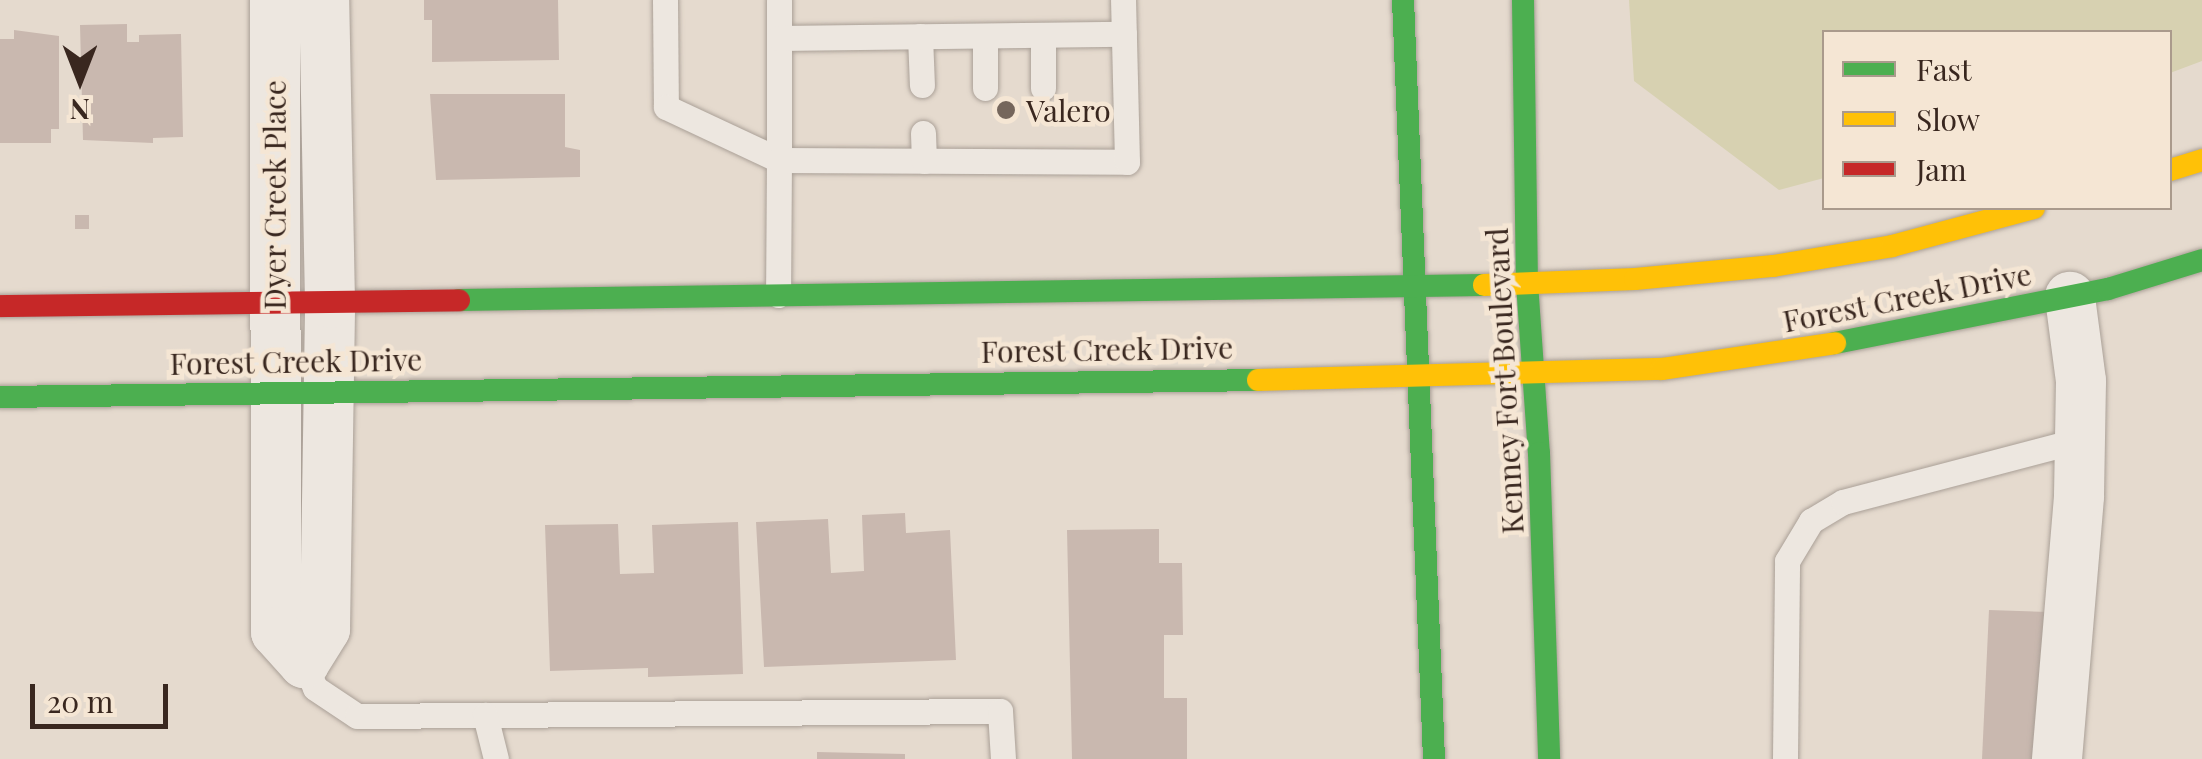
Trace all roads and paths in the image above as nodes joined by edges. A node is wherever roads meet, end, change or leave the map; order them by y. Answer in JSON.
{"nodes":[{"id":1,"x":275,"y":0,"type":"edge"},
{"id":2,"x":324,"y":0,"type":"edge"},
{"id":3,"x":666,"y":0,"type":"edge"},
{"id":4,"x":779,"y":0,"type":"edge"},
{"id":5,"x":1123,"y":0,"type":"edge"},
{"id":6,"x":1403,"y":0,"type":"edge"},
{"id":7,"x":1523,"y":0,"type":"edge"},
{"id":8,"x":1124,"y":34,"type":"junction"},
{"id":9,"x":1043,"y":35,"type":"junction"},
{"id":10,"x":920,"y":36,"type":"junction"},
{"id":11,"x":984,"y":36,"type":"junction"},
{"id":12,"x":779,"y":38,"type":"junction"},
{"id":13,"x":922,"y":86,"type":"dead end"},
{"id":14,"x":985,"y":88,"type":"dead end"},
{"id":15,"x":1044,"y":88,"type":"dead end"},
{"id":16,"x":923,"y":133,"type":"dead end"},
{"id":17,"x":985,"y":134,"type":"dead end"},
{"id":18,"x":778,"y":160,"type":"junction"},
{"id":19,"x":2202,"y":160,"type":"edge"},
{"id":20,"x":924,"y":161,"type":"junction"},
{"id":21,"x":986,"y":161,"type":"junction"},
{"id":22,"x":2172,"y":169,"type":"edge"},
{"id":23,"x":2027,"y":210,"type":"edge"},
{"id":24,"x":2202,"y":260,"type":"edge"},
{"id":25,"x":1527,"y":282,"type":"junction"},
{"id":26,"x":1413,"y":288,"type":"junction"},
{"id":27,"x":778,"y":295,"type":"junction"},
{"id":28,"x":2070,"y":297,"type":"junction"},
{"id":29,"x":274,"y":302,"type":"junction"},
{"id":30,"x":330,"y":303,"type":"junction"},
{"id":31,"x":0,"y":306,"type":"edge"},
{"id":32,"x":1531,"y":375,"type":"junction"},
{"id":33,"x":1417,"y":378,"type":"junction"},
{"id":34,"x":276,"y":390,"type":"junction"},
{"id":35,"x":328,"y":390,"type":"junction"},
{"id":36,"x":0,"y":397,"type":"edge"},
{"id":37,"x":2080,"y":440,"type":"junction"},
{"id":38,"x":304,"y":663,"type":"junction"},
{"id":39,"x":485,"y":716,"type":"junction"},
{"id":40,"x":496,"y":759,"type":"edge"},
{"id":41,"x":1003,"y":759,"type":"edge"},
{"id":42,"x":1434,"y":759,"type":"edge"},
{"id":43,"x":1549,"y":759,"type":"edge"},
{"id":44,"x":1785,"y":759,"type":"edge"},
{"id":45,"x":2057,"y":759,"type":"edge"}],
"edges":[{"from":1,"to":29,"type":"street","name":"Dyer Creek Place"},
{"from":2,"to":30,"type":"street","name":"Dyer Creek Place"},
{"from":3,"to":18,"type":"lane"},
{"from":4,"to":12,"type":"lane"},
{"from":5,"to":8,"type":"lane"},
{"from":6,"to":26,"type":"street"},
{"from":7,"to":25,"type":"street","name":"Kenney Fort Boulevard"},
{"from":8,"to":9,"type":"lane"},
{"from":8,"to":21,"type":"lane"},
{"from":9,"to":11,"type":"lane"},
{"from":9,"to":15,"type":"lane"},
{"from":10,"to":11,"type":"lane"},
{"from":10,"to":12,"type":"lane"},
{"from":10,"to":13,"type":"lane"},
{"from":11,"to":14,"type":"lane"},
{"from":12,"to":18,"type":"lane"},
{"from":16,"to":20,"type":"lane"},
{"from":17,"to":21,"type":"lane"},
{"from":18,"to":20,"type":"lane"},
{"from":18,"to":27,"type":"lane"},
{"from":19,"to":22,"type":"street"},
{"from":20,"to":21,"type":"lane"},
{"from":23,"to":25,"type":"street","name":"Forest Creek Drive"},
{"from":24,"to":28,"type":"street","name":"Forest Creek Drive"},
{"from":25,"to":26,"type":"street","name":"Forest Creek Drive"},
{"from":25,"to":32,"type":"street","name":"Kenney Fort Boulevard"},
{"from":26,"to":27,"type":"street","name":"Forest Creek Drive"},
{"from":26,"to":33,"type":"street"},
{"from":27,"to":30,"type":"street","name":"Forest Creek Drive"},
{"from":28,"to":32,"type":"street","name":"Forest Creek Drive"},
{"from":28,"to":37,"type":"street"},
{"from":29,"to":30,"type":"street","name":"Forest Creek Drive"},
{"from":29,"to":31,"type":"street","name":"Forest Creek Drive"},
{"from":29,"to":34,"type":"street","name":"Dyer Creek Place"},
{"from":30,"to":35,"type":"street","name":"Dyer Creek Place"},
{"from":32,"to":33,"type":"street","name":"Forest Creek Drive"},
{"from":32,"to":43,"type":"street","name":"Kenney Fort Boulevard"},
{"from":33,"to":35,"type":"street","name":"Forest Creek Drive"},
{"from":33,"to":42,"type":"street"},
{"from":34,"to":35,"type":"street","name":"Forest Creek Drive"},
{"from":34,"to":36,"type":"street","name":"Forest Creek Drive"},
{"from":34,"to":38,"type":"street","name":"Dyer Creek Place"},
{"from":35,"to":38,"type":"street","name":"Dyer Creek Place"},
{"from":37,"to":44,"type":"lane"},
{"from":37,"to":45,"type":"street"},
{"from":38,"to":39,"type":"lane"},
{"from":39,"to":40,"type":"lane"},
{"from":39,"to":41,"type":"lane"}]}
